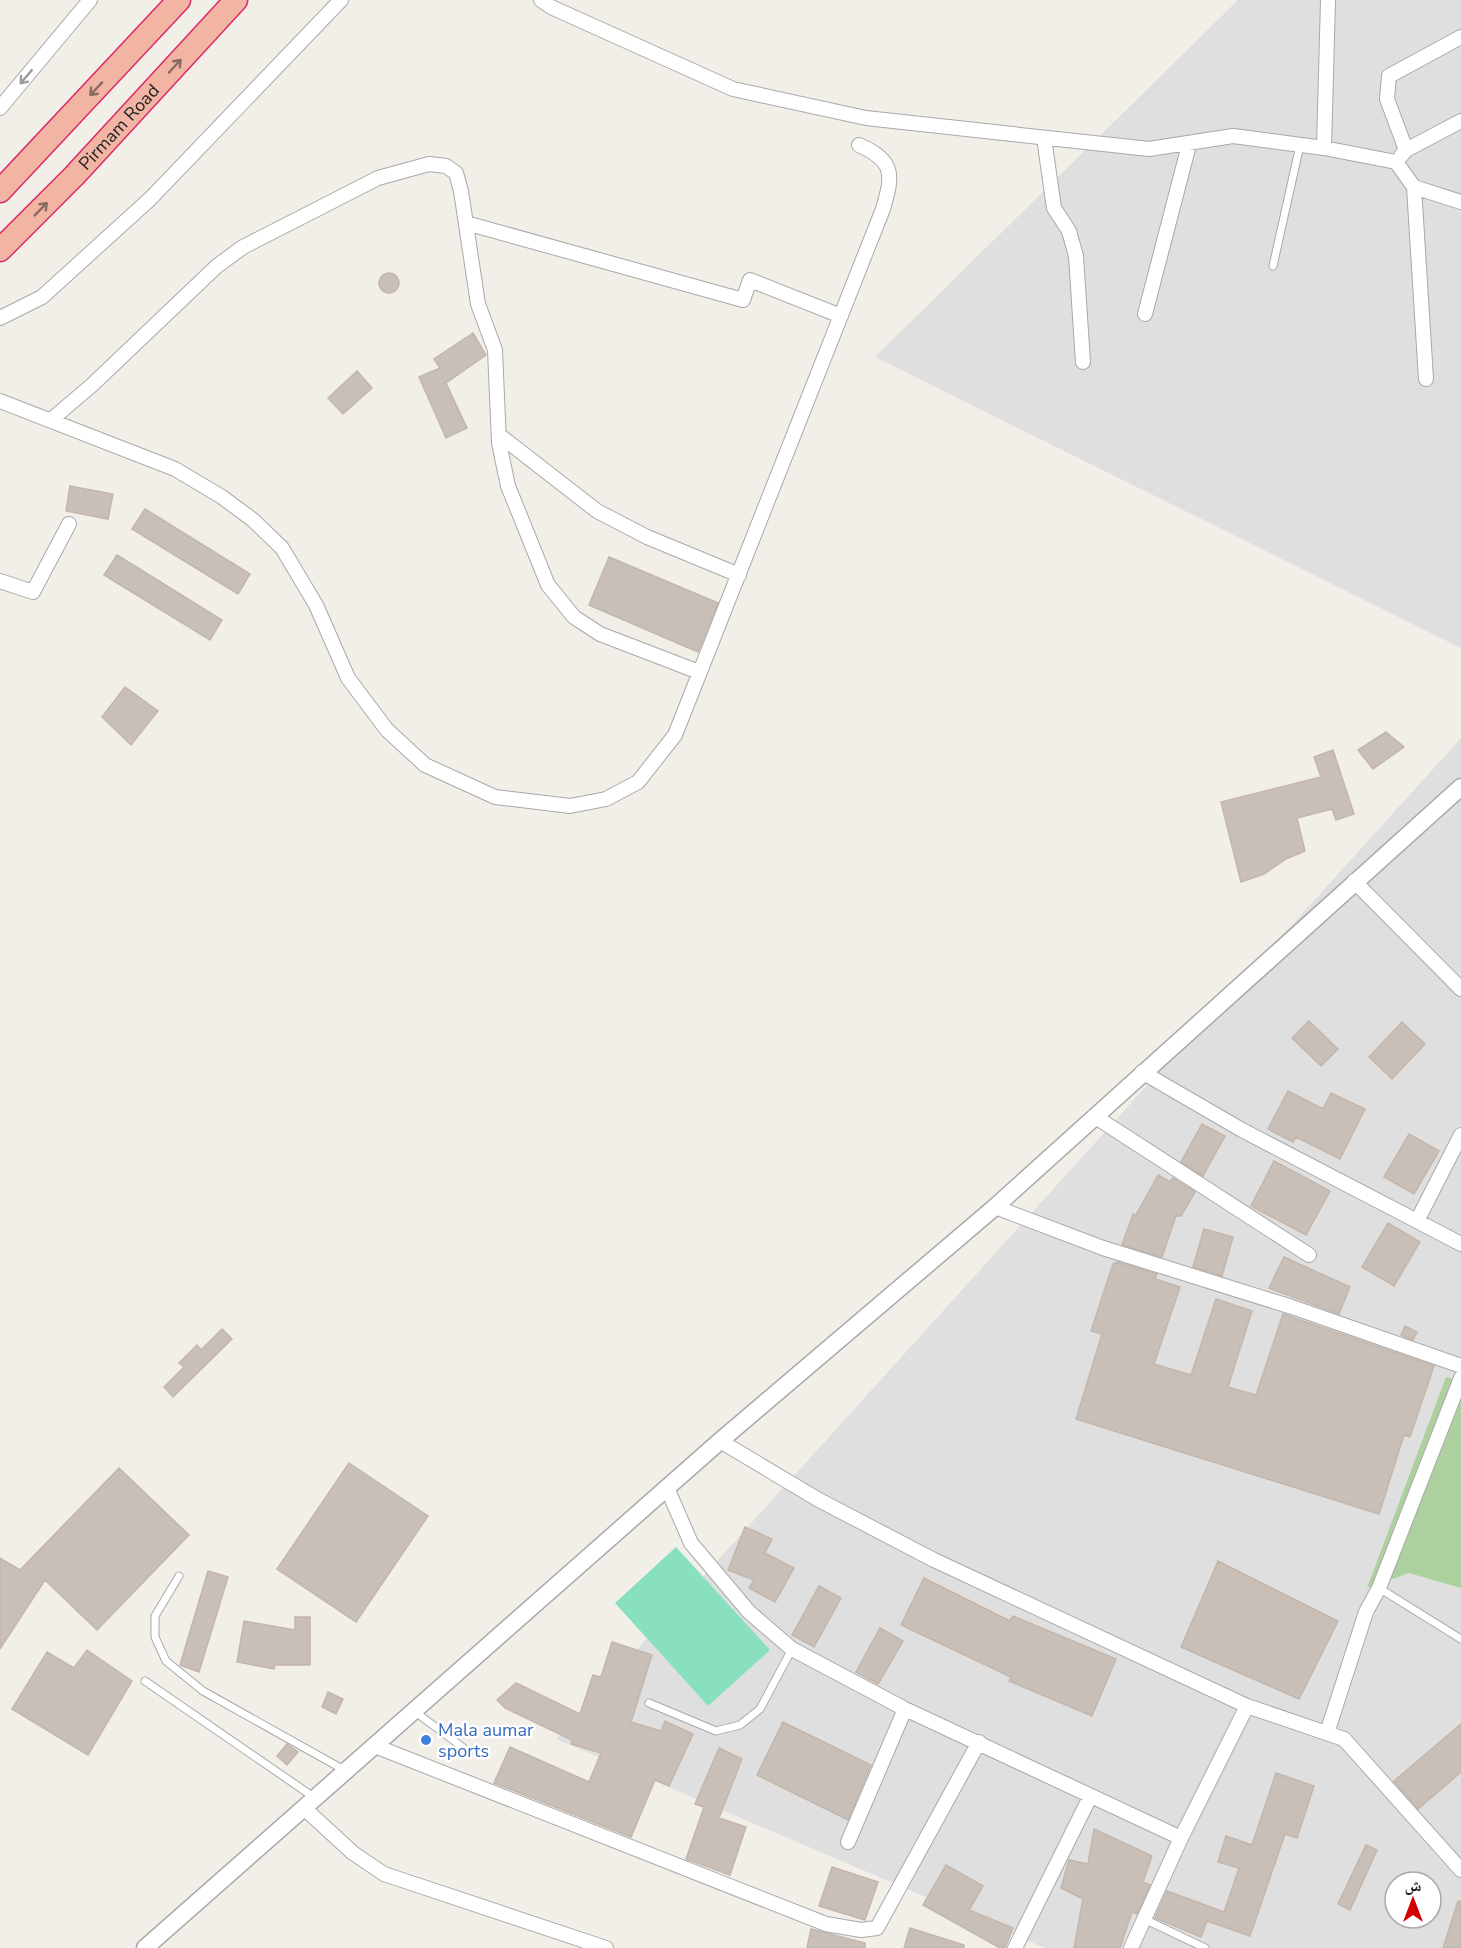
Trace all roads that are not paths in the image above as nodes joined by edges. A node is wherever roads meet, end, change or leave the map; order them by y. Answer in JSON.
{"nodes":[{"id":1,"x":90,"y":0,"type":"edge"},
{"id":2,"x":179,"y":0,"type":"edge"},
{"id":3,"x":236,"y":0,"type":"edge"},
{"id":4,"x":341,"y":0,"type":"edge"},
{"id":5,"x":541,"y":0,"type":"edge"},
{"id":6,"x":1328,"y":0,"type":"edge"},
{"id":7,"x":1461,"y":36,"type":"edge"},
{"id":8,"x":0,"y":108,"type":"edge"},
{"id":9,"x":1461,"y":121,"type":"edge"},
{"id":10,"x":1044,"y":138,"type":"junction"},
{"id":11,"x":1189,"y":145,"type":"junction"},
{"id":12,"x":1300,"y":145,"type":"junction"},
{"id":13,"x":859,"y":146,"type":"dead end"},
{"id":14,"x":1324,"y":148,"type":"junction"},
{"id":15,"x":1406,"y":150,"type":"junction"},
{"id":16,"x":1396,"y":162,"type":"junction"},
{"id":17,"x":1414,"y":187,"type":"junction"},
{"id":18,"x":0,"y":191,"type":"edge"},
{"id":19,"x":1461,"y":202,"type":"edge"},
{"id":20,"x":466,"y":223,"type":"junction"},
{"id":21,"x":0,"y":250,"type":"edge"},
{"id":22,"x":1273,"y":266,"type":"dead end"},
{"id":23,"x":1145,"y":314,"type":"dead end"},
{"id":24,"x":842,"y":316,"type":"junction"},
{"id":25,"x":0,"y":318,"type":"edge"},
{"id":26,"x":1083,"y":362,"type":"dead end"},
{"id":27,"x":1426,"y":379,"type":"dead end"},
{"id":28,"x":0,"y":401,"type":"edge"},
{"id":29,"x":51,"y":420,"type":"junction"},
{"id":30,"x":499,"y":435,"type":"junction"},
{"id":31,"x":69,"y":524,"type":"dead end"},
{"id":32,"x":739,"y":576,"type":"junction"},
{"id":33,"x":0,"y":581,"type":"edge"},
{"id":34,"x":699,"y":672,"type":"junction"},
{"id":35,"x":1461,"y":786,"type":"edge"},
{"id":36,"x":1354,"y":881,"type":"junction"},
{"id":37,"x":1461,"y":989,"type":"edge"},
{"id":38,"x":1142,"y":1072,"type":"junction"},
{"id":39,"x":1094,"y":1116,"type":"junction"},
{"id":40,"x":1461,"y":1135,"type":"edge"},
{"id":41,"x":995,"y":1207,"type":"junction"},
{"id":42,"x":1417,"y":1221,"type":"junction"},
{"id":43,"x":1461,"y":1244,"type":"edge"},
{"id":44,"x":1309,"y":1255,"type":"dead end"},
{"id":45,"x":1461,"y":1366,"type":"edge"},
{"id":46,"x":1461,"y":1378,"type":"edge"},
{"id":47,"x":720,"y":1441,"type":"junction"},
{"id":48,"x":667,"y":1488,"type":"junction"},
{"id":49,"x":179,"y":1576,"type":"dead end"},
{"id":50,"x":1378,"y":1588,"type":"junction"},
{"id":51,"x":1461,"y":1639,"type":"edge"},
{"id":52,"x":792,"y":1649,"type":"junction"},
{"id":53,"x":145,"y":1681,"type":"dead end"},
{"id":54,"x":650,"y":1703,"type":"dead end"},
{"id":55,"x":1247,"y":1706,"type":"junction"},
{"id":56,"x":905,"y":1709,"type":"junction"},
{"id":57,"x":414,"y":1711,"type":"junction"},
{"id":58,"x":1327,"y":1733,"type":"junction"},
{"id":59,"x":979,"y":1742,"type":"junction"},
{"id":60,"x":375,"y":1746,"type":"junction"},
{"id":61,"x":469,"y":1752,"type":"dead end"},
{"id":62,"x":346,"y":1771,"type":"junction"},
{"id":63,"x":1090,"y":1797,"type":"junction"},
{"id":64,"x":309,"y":1803,"type":"junction"},
{"id":65,"x":1181,"y":1838,"type":"junction"},
{"id":66,"x":848,"y":1842,"type":"dead end"},
{"id":67,"x":1461,"y":1870,"type":"edge"},
{"id":68,"x":1144,"y":1919,"type":"junction"},
{"id":69,"x":145,"y":1948,"type":"edge"},
{"id":70,"x":606,"y":1948,"type":"edge"},
{"id":71,"x":1015,"y":1948,"type":"edge"},
{"id":72,"x":1131,"y":1948,"type":"edge"},
{"id":73,"x":1205,"y":1948,"type":"edge"}],
"edges":[{"from":1,"to":8,"type":"street","one_way":true},
{"from":2,"to":18,"type":"highway","one_way":true},
{"from":21,"to":3,"type":"highway","name":"Pirmam Road","one_way":true},
{"from":4,"to":25,"type":"street"},
{"from":5,"to":10,"type":"street"},
{"from":6,"to":14,"type":"street"},
{"from":7,"to":15,"type":"street"},
{"from":9,"to":15,"type":"street"},
{"from":10,"to":11,"type":"street"},
{"from":10,"to":26,"type":"street"},
{"from":11,"to":12,"type":"street"},
{"from":11,"to":23,"type":"street"},
{"from":12,"to":14,"type":"street"},
{"from":12,"to":22,"type":"lane"},
{"from":13,"to":24,"type":"street"},
{"from":14,"to":16,"type":"street"},
{"from":15,"to":16,"type":"street"},
{"from":16,"to":17,"type":"street"},
{"from":17,"to":19,"type":"street"},
{"from":17,"to":27,"type":"street"},
{"from":20,"to":24,"type":"street"},
{"from":20,"to":29,"type":"street"},
{"from":20,"to":30,"type":"street"},
{"from":24,"to":32,"type":"street"},
{"from":28,"to":29,"type":"street"},
{"from":29,"to":34,"type":"street"},
{"from":30,"to":32,"type":"street"},
{"from":30,"to":34,"type":"street"},
{"from":31,"to":33,"type":"street"},
{"from":32,"to":34,"type":"street"},
{"from":35,"to":36,"type":"street"},
{"from":36,"to":37,"type":"street"},
{"from":36,"to":38,"type":"street"},
{"from":38,"to":39,"type":"street"},
{"from":38,"to":42,"type":"street"},
{"from":39,"to":41,"type":"street"},
{"from":39,"to":44,"type":"street"},
{"from":40,"to":42,"type":"street"},
{"from":41,"to":45,"type":"street"},
{"from":41,"to":47,"type":"street"},
{"from":42,"to":43,"type":"street"},
{"from":46,"to":50,"type":"street"},
{"from":47,"to":48,"type":"street"},
{"from":47,"to":55,"type":"street"},
{"from":48,"to":52,"type":"street"},
{"from":48,"to":57,"type":"street"},
{"from":49,"to":62,"type":"lane"},
{"from":50,"to":51,"type":"lane"},
{"from":50,"to":58,"type":"street"},
{"from":52,"to":54,"type":"lane"},
{"from":52,"to":56,"type":"street"},
{"from":53,"to":64,"type":"lane"},
{"from":55,"to":58,"type":"street"},
{"from":55,"to":65,"type":"street"},
{"from":56,"to":59,"type":"street"},
{"from":56,"to":66,"type":"street"},
{"from":57,"to":60,"type":"street"},
{"from":57,"to":61,"type":"lane"},
{"from":58,"to":67,"type":"street"},
{"from":59,"to":60,"type":"street"},
{"from":59,"to":63,"type":"street"},
{"from":60,"to":62,"type":"street"},
{"from":62,"to":64,"type":"street"},
{"from":63,"to":65,"type":"street"},
{"from":63,"to":71,"type":"street"},
{"from":64,"to":69,"type":"street"},
{"from":64,"to":70,"type":"street"},
{"from":65,"to":68,"type":"street"},
{"from":68,"to":72,"type":"street"},
{"from":68,"to":73,"type":"lane"}]}
